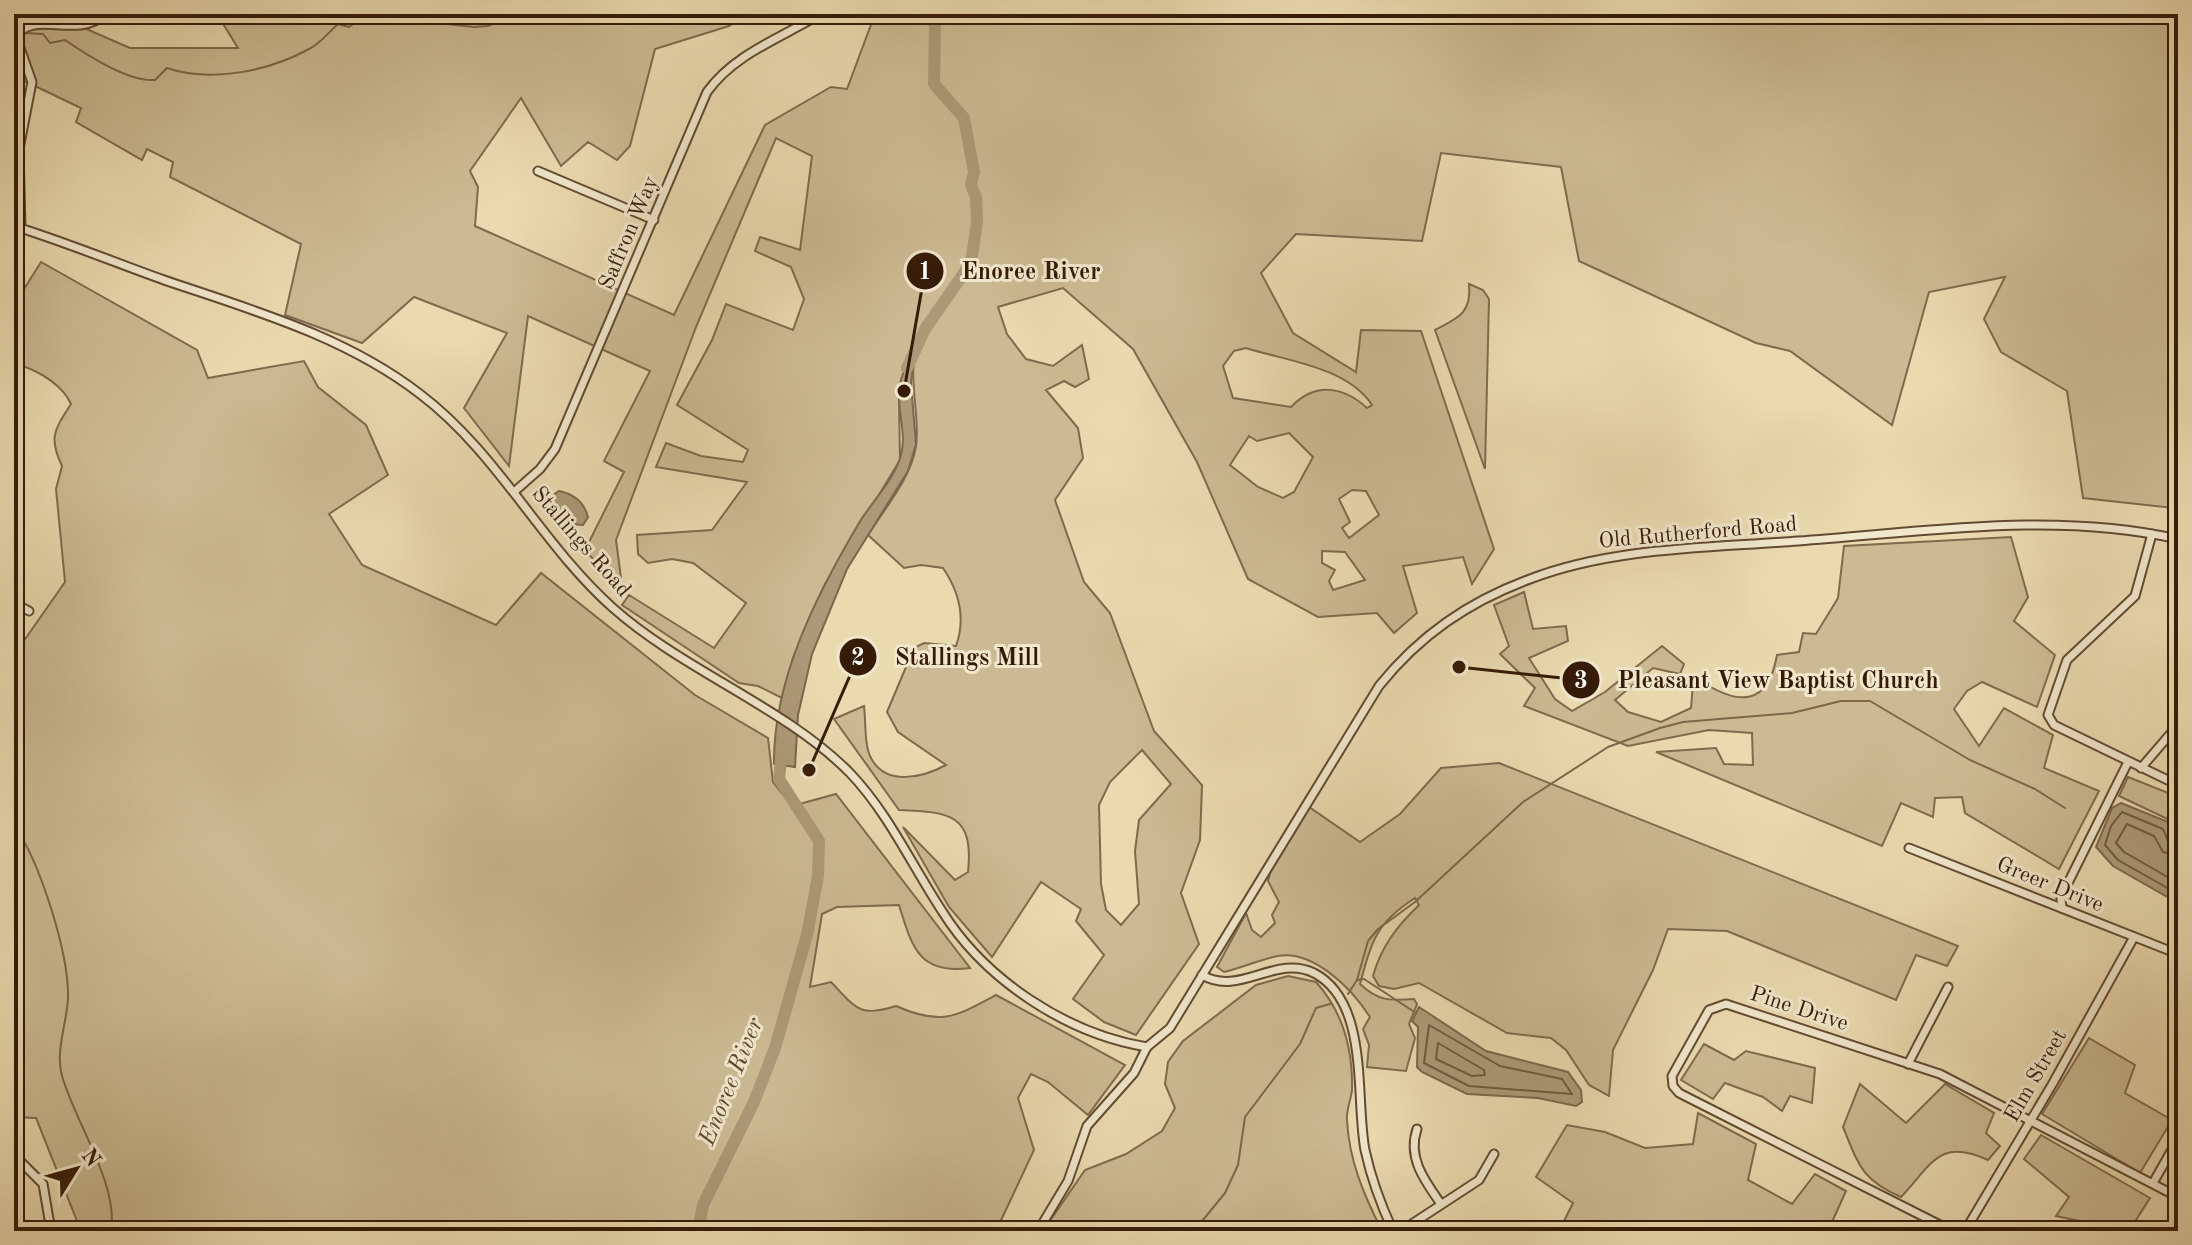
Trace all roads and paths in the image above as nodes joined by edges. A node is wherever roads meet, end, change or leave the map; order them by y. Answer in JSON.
{"nodes":[{"id":1,"x":105,"y":14,"type":"edge"},
{"id":2,"x":810,"y":20,"type":"dead end"},
{"id":3,"x":538,"y":171,"type":"dead end"},
{"id":4,"x":654,"y":220,"type":"junction"},
{"id":5,"x":17,"y":227,"type":"edge"},
{"id":6,"x":514,"y":492,"type":"junction"},
{"id":7,"x":2152,"y":534,"type":"junction"},
{"id":8,"x":2178,"y":539,"type":"edge"},
{"id":9,"x":14,"y":603,"type":"edge"},
{"id":10,"x":29,"y":611,"type":"dead end"},
{"id":11,"x":2178,"y":725,"type":"edge"},
{"id":12,"x":2128,"y":762,"type":"junction"},
{"id":13,"x":2141,"y":768,"type":"junction"},
{"id":14,"x":2178,"y":785,"type":"edge"},
{"id":15,"x":1909,"y":848,"type":"dead end"},
{"id":16,"x":2062,"y":908,"type":"junction"},
{"id":17,"x":2134,"y":937,"type":"junction"},
{"id":18,"x":2178,"y":954,"type":"edge"},
{"id":19,"x":1202,"y":975,"type":"junction"},
{"id":20,"x":1948,"y":987,"type":"dead end"},
{"id":21,"x":1147,"y":1047,"type":"junction"},
{"id":22,"x":1908,"y":1064,"type":"junction"},
{"id":23,"x":2031,"y":1120,"type":"junction"},
{"id":24,"x":1417,"y":1129,"type":"dead end"},
{"id":25,"x":2178,"y":1139,"type":"edge"},
{"id":26,"x":1494,"y":1154,"type":"dead end"},
{"id":27,"x":14,"y":1155,"type":"edge"},
{"id":28,"x":2153,"y":1183,"type":"junction"},
{"id":29,"x":2178,"y":1197,"type":"edge"},
{"id":30,"x":1441,"y":1204,"type":"junction"},
{"id":31,"x":51,"y":1231,"type":"edge"},
{"id":32,"x":1038,"y":1231,"type":"edge"},
{"id":33,"x":1393,"y":1231,"type":"edge"},
{"id":34,"x":1401,"y":1231,"type":"edge"},
{"id":35,"x":1952,"y":1231,"type":"edge"},
{"id":36,"x":1965,"y":1231,"type":"edge"}],
"edges":[{"from":1,"to":5,"type":"street"},
{"from":2,"to":4,"type":"street","name":"Saffron Way"},
{"from":3,"to":4,"type":"street"},
{"from":4,"to":6,"type":"street","name":"Saffron Way"},
{"from":5,"to":6,"type":"street","name":"Stallings Road"},
{"from":6,"to":21,"type":"street","name":"Stallings Road"},
{"from":7,"to":8,"type":"street","name":"Old Rutherford Road"},
{"from":7,"to":12,"type":"street"},
{"from":7,"to":19,"type":"street","name":"Old Rutherford Road"},
{"from":9,"to":10,"type":"street"},
{"from":11,"to":13,"type":"street"},
{"from":12,"to":13,"type":"street"},
{"from":12,"to":16,"type":"street"},
{"from":13,"to":14,"type":"street"},
{"from":15,"to":16,"type":"street","name":"Greer Drive"},
{"from":16,"to":17,"type":"street","name":"Greer Drive"},
{"from":17,"to":18,"type":"street","name":"Greer Drive"},
{"from":17,"to":23,"type":"street","name":"Elm Street"},
{"from":19,"to":21,"type":"street","name":"Old Rutherford Road"},
{"from":19,"to":33,"type":"street"},
{"from":20,"to":22,"type":"street"},
{"from":21,"to":32,"type":"street"},
{"from":22,"to":23,"type":"street","name":"Pine Drive"},
{"from":22,"to":35,"type":"street","name":"Pine Drive"},
{"from":23,"to":28,"type":"street","name":"Pine Drive"},
{"from":23,"to":36,"type":"street","name":"Elm Street"},
{"from":24,"to":30,"type":"street"},
{"from":25,"to":28,"type":"street"},
{"from":26,"to":30,"type":"street"},
{"from":27,"to":31,"type":"street"},
{"from":28,"to":29,"type":"street","name":"Pine Drive"},
{"from":30,"to":34,"type":"street"}]}
